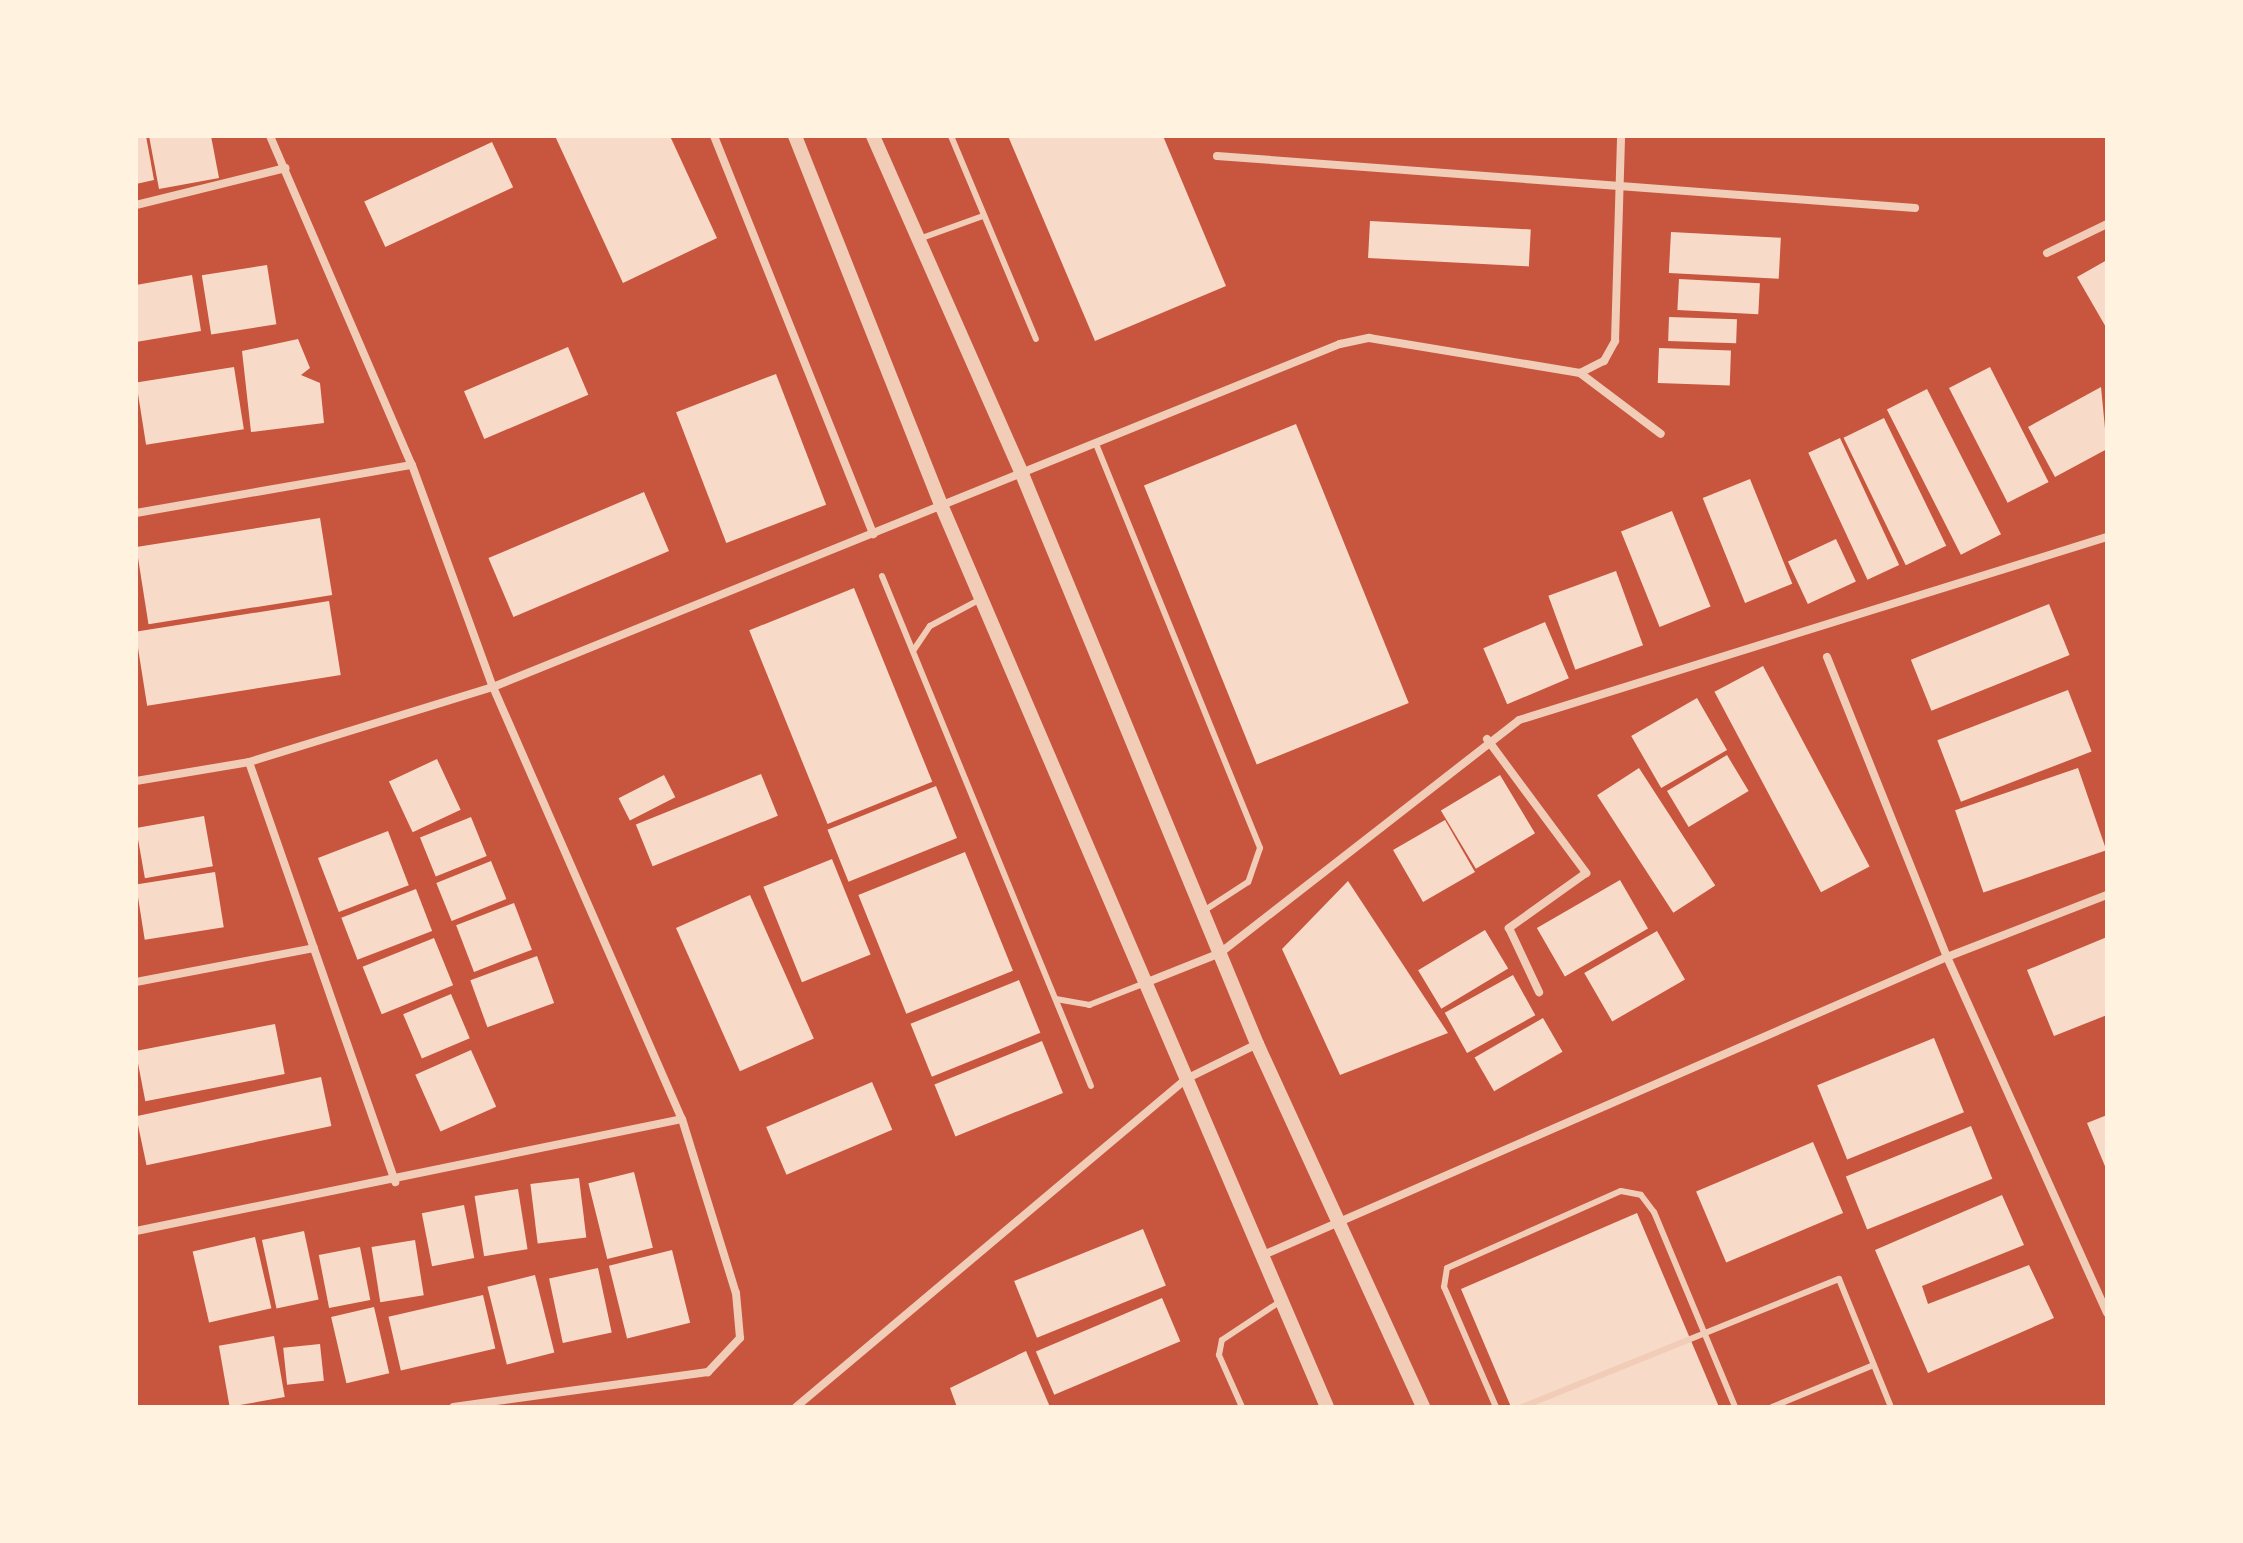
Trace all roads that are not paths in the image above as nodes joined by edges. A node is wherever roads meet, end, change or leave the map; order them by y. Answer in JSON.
{"nodes":[{"id":1,"x":270,"y":136,"type":"edge"},
{"id":2,"x":714,"y":136,"type":"edge"},
{"id":3,"x":795,"y":136,"type":"edge"},
{"id":4,"x":873,"y":136,"type":"edge"},
{"id":5,"x":951,"y":136,"type":"edge"},
{"id":6,"x":1621,"y":136,"type":"edge"},
{"id":7,"x":1217,"y":156,"type":"dead end"},
{"id":8,"x":286,"y":168,"type":"junction"},
{"id":9,"x":1620,"y":186,"type":"junction"},
{"id":10,"x":136,"y":205,"type":"edge"},
{"id":11,"x":1915,"y":208,"type":"dead end"},
{"id":12,"x":983,"y":216,"type":"junction"},
{"id":13,"x":2107,"y":224,"type":"edge"},
{"id":14,"x":916,"y":240,"type":"junction"},
{"id":15,"x":2047,"y":253,"type":"dead end"},
{"id":16,"x":1036,"y":339,"type":"dead end"},
{"id":17,"x":1580,"y":373,"type":"junction"},
{"id":18,"x":1661,"y":434,"type":"dead end"},
{"id":19,"x":1096,"y":444,"type":"junction"},
{"id":20,"x":412,"y":465,"type":"junction"},
{"id":21,"x":1022,"y":474,"type":"junction"},
{"id":22,"x":942,"y":507,"type":"junction"},
{"id":23,"x":136,"y":513,"type":"edge"},
{"id":24,"x":873,"y":534,"type":"junction"},
{"id":25,"x":2107,"y":537,"type":"edge"},
{"id":26,"x":882,"y":576,"type":"dead end"},
{"id":27,"x":983,"y":599,"type":"junction"},
{"id":28,"x":913,"y":651,"type":"junction"},
{"id":29,"x":1827,"y":657,"type":"dead end"},
{"id":30,"x":493,"y":687,"type":"junction"},
{"id":31,"x":1487,"y":739,"type":"junction"},
{"id":32,"x":249,"y":762,"type":"junction"},
{"id":33,"x":136,"y":781,"type":"edge"},
{"id":34,"x":2107,"y":895,"type":"edge"},
{"id":35,"x":1202,"y":912,"type":"junction"},
{"id":36,"x":314,"y":948,"type":"junction"},
{"id":37,"x":1220,"y":953,"type":"junction"},
{"id":38,"x":1947,"y":957,"type":"junction"},
{"id":39,"x":136,"y":982,"type":"edge"},
{"id":40,"x":1145,"y":983,"type":"junction"},
{"id":41,"x":1539,"y":992,"type":"dead end"},
{"id":42,"x":1056,"y":999,"type":"junction"},
{"id":43,"x":1257,"y":1044,"type":"junction"},
{"id":44,"x":1186,"y":1079,"type":"junction"},
{"id":45,"x":1091,"y":1086,"type":"dead end"},
{"id":46,"x":682,"y":1119,"type":"junction"},
{"id":47,"x":395,"y":1182,"type":"junction"},
{"id":48,"x":1343,"y":1224,"type":"junction"},
{"id":49,"x":136,"y":1231,"type":"edge"},
{"id":50,"x":1261,"y":1256,"type":"junction"},
{"id":51,"x":1281,"y":1301,"type":"junction"},
{"id":52,"x":2107,"y":1313,"type":"edge"},
{"id":53,"x":1705,"y":1337,"type":"junction"},
{"id":54,"x":1874,"y":1365,"type":"junction"},
{"id":55,"x":1734,"y":1405,"type":"edge"},
{"id":56,"x":453,"y":1407,"type":"edge"},
{"id":57,"x":796,"y":1407,"type":"edge"},
{"id":58,"x":1242,"y":1407,"type":"edge"},
{"id":59,"x":1327,"y":1407,"type":"edge"},
{"id":60,"x":1423,"y":1407,"type":"edge"},
{"id":61,"x":1496,"y":1407,"type":"edge"},
{"id":62,"x":1522,"y":1407,"type":"edge"},
{"id":63,"x":1726,"y":1407,"type":"edge"},
{"id":64,"x":1772,"y":1407,"type":"edge"},
{"id":65,"x":1891,"y":1407,"type":"edge"}],
"edges":[{"from":1,"to":8,"type":"street"},
{"from":2,"to":24,"type":"street"},
{"from":3,"to":22,"type":"street"},
{"from":4,"to":14,"type":"street"},
{"from":5,"to":12,"type":"lane"},
{"from":6,"to":9,"type":"street"},
{"from":7,"to":9,"type":"street"},
{"from":8,"to":10,"type":"street"},
{"from":8,"to":20,"type":"street"},
{"from":9,"to":11,"type":"street"},
{"from":9,"to":17,"type":"street"},
{"from":12,"to":14,"type":"lane"},
{"from":12,"to":16,"type":"lane"},
{"from":13,"to":15,"type":"street"},
{"from":14,"to":21,"type":"street"},
{"from":17,"to":18,"type":"street"},
{"from":17,"to":19,"type":"street"},
{"from":19,"to":21,"type":"street"},
{"from":19,"to":35,"type":"lane"},
{"from":20,"to":23,"type":"street"},
{"from":20,"to":30,"type":"street"},
{"from":21,"to":22,"type":"street"},
{"from":21,"to":35,"type":"street"},
{"from":22,"to":24,"type":"street"},
{"from":22,"to":27,"type":"street"},
{"from":24,"to":30,"type":"street"},
{"from":25,"to":31,"type":"street"},
{"from":26,"to":28,"type":"lane"},
{"from":27,"to":28,"type":"lane"},
{"from":27,"to":40,"type":"street"},
{"from":28,"to":42,"type":"lane"},
{"from":29,"to":38,"type":"street"},
{"from":30,"to":32,"type":"street"},
{"from":30,"to":46,"type":"street"},
{"from":31,"to":37,"type":"street"},
{"from":31,"to":41,"type":"street"},
{"from":32,"to":33,"type":"street"},
{"from":32,"to":36,"type":"street"},
{"from":34,"to":38,"type":"street"},
{"from":35,"to":37,"type":"street"},
{"from":36,"to":39,"type":"street"},
{"from":36,"to":47,"type":"street"},
{"from":37,"to":40,"type":"street"},
{"from":37,"to":43,"type":"street"},
{"from":38,"to":48,"type":"street"},
{"from":38,"to":52,"type":"street"},
{"from":40,"to":42,"type":"lane"},
{"from":40,"to":44,"type":"street"},
{"from":42,"to":45,"type":"lane"},
{"from":43,"to":44,"type":"street"},
{"from":43,"to":48,"type":"street"},
{"from":44,"to":50,"type":"street"},
{"from":44,"to":57,"type":"street"},
{"from":46,"to":47,"type":"street"},
{"from":46,"to":56,"type":"street"},
{"from":47,"to":49,"type":"street"},
{"from":48,"to":50,"type":"street"},
{"from":48,"to":60,"type":"street"},
{"from":50,"to":51,"type":"street"},
{"from":51,"to":58,"type":"lane"},
{"from":51,"to":59,"type":"street"},
{"from":53,"to":54,"type":"lane"},
{"from":53,"to":55,"type":"lane"},
{"from":53,"to":61,"type":"lane"},
{"from":53,"to":62,"type":"lane"},
{"from":54,"to":64,"type":"lane"},
{"from":54,"to":65,"type":"lane"},
{"from":55,"to":63,"type":"lane"}]}
